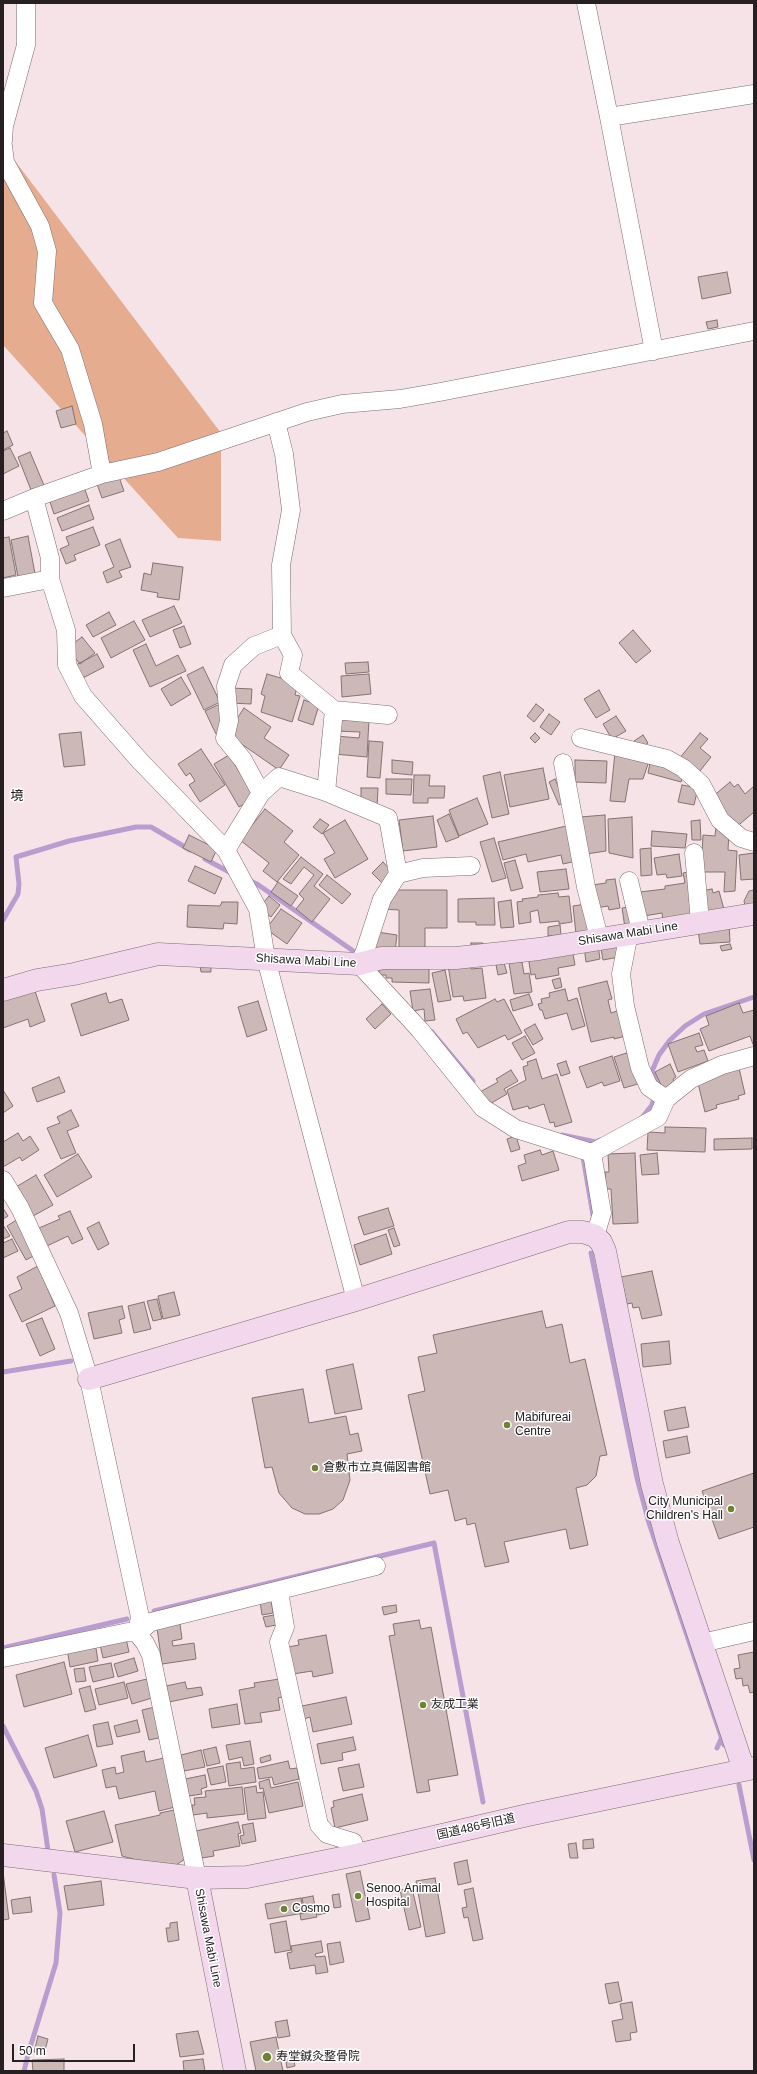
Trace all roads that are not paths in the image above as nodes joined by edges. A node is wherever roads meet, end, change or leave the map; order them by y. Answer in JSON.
{"nodes":[{"id":1,"x":26,"y":3,"type":"edge"},
{"id":2,"x":586,"y":3,"type":"edge"},
{"id":3,"x":754,"y":94,"type":"edge"},
{"id":4,"x":609,"y":117,"type":"junction"},
{"id":5,"x":3,"y":140,"type":"edge"},
{"id":6,"x":3,"y":146,"type":"edge"},
{"id":7,"x":754,"y":330,"type":"edge"},
{"id":8,"x":654,"y":351,"type":"junction"},
{"id":9,"x":276,"y":422,"type":"junction"},
{"id":10,"x":102,"y":474,"type":"junction"},
{"id":11,"x":34,"y":498,"type":"junction"},
{"id":12,"x":3,"y":511,"type":"edge"},
{"id":13,"x":50,"y":579,"type":"junction"},
{"id":14,"x":3,"y":588,"type":"edge"},
{"id":15,"x":282,"y":636,"type":"junction"},
{"id":16,"x":334,"y":710,"type":"junction"},
{"id":17,"x":388,"y":715,"type":"dead end"},
{"id":18,"x":581,"y":738,"type":"dead end"},
{"id":19,"x":563,"y":763,"type":"dead end"},
{"id":20,"x":326,"y":792,"type":"junction"},
{"id":21,"x":261,"y":793,"type":"junction"},
{"id":22,"x":754,"y":842,"type":"edge"},
{"id":23,"x":226,"y":850,"type":"junction"},
{"id":24,"x":694,"y":853,"type":"dead end"},
{"id":25,"x":472,"y":866,"type":"dead end"},
{"id":26,"x":398,"y":874,"type":"junction"},
{"id":27,"x":629,"y":880,"type":"dead end"},
{"id":28,"x":754,"y":914,"type":"edge"},
{"id":29,"x":700,"y":922,"type":"junction"},
{"id":30,"x":635,"y":932,"type":"junction"},
{"id":31,"x":599,"y":938,"type":"junction"},
{"id":32,"x":266,"y":959,"type":"junction"},
{"id":33,"x":359,"y":964,"type":"junction"},
{"id":34,"x":3,"y":990,"type":"edge"},
{"id":35,"x":754,"y":1056,"type":"edge"},
{"id":36,"x":666,"y":1099,"type":"junction"},
{"id":37,"x":592,"y":1153,"type":"junction"},
{"id":38,"x":3,"y":1180,"type":"edge"},
{"id":39,"x":595,"y":1236,"type":"junction"},
{"id":40,"x":356,"y":1300,"type":"junction"},
{"id":41,"x":89,"y":1379,"type":"junction"},
{"id":42,"x":376,"y":1566,"type":"dead end"},
{"id":43,"x":279,"y":1590,"type":"junction"},
{"id":44,"x":754,"y":1631,"type":"edge"},
{"id":45,"x":137,"y":1633,"type":"junction"},
{"id":46,"x":702,"y":1643,"type":"junction"},
{"id":47,"x":3,"y":1658,"type":"edge"},
{"id":48,"x":749,"y":1769,"type":"edge"},
{"id":49,"x":3,"y":1855,"type":"edge"},
{"id":50,"x":356,"y":1855,"type":"junction"},
{"id":51,"x":197,"y":1878,"type":"junction"},
{"id":52,"x":235,"y":2071,"type":"edge"}],
"edges":[{"from":1,"to":5,"type":"street"},
{"from":2,"to":4,"type":"street"},
{"from":3,"to":4,"type":"street"},
{"from":4,"to":8,"type":"street"},
{"from":6,"to":10,"type":"street"},
{"from":7,"to":8,"type":"street"},
{"from":8,"to":9,"type":"street"},
{"from":9,"to":10,"type":"street"},
{"from":9,"to":15,"type":"street"},
{"from":10,"to":11,"type":"street"},
{"from":11,"to":12,"type":"street"},
{"from":11,"to":13,"type":"street"},
{"from":13,"to":14,"type":"street"},
{"from":13,"to":23,"type":"street"},
{"from":15,"to":16,"type":"street"},
{"from":15,"to":21,"type":"street"},
{"from":16,"to":17,"type":"street"},
{"from":16,"to":20,"type":"street"},
{"from":18,"to":22,"type":"street"},
{"from":19,"to":31,"type":"street"},
{"from":20,"to":21,"type":"street"},
{"from":20,"to":26,"type":"street"},
{"from":21,"to":23,"type":"street"},
{"from":23,"to":32,"type":"street"},
{"from":24,"to":29,"type":"street"},
{"from":25,"to":26,"type":"street"},
{"from":26,"to":33,"type":"street"},
{"from":27,"to":30,"type":"street"},
{"from":28,"to":29,"type":"street","name":"Shisawa Mabi Line"},
{"from":29,"to":30,"type":"street","name":"Shisawa Mabi Line"},
{"from":30,"to":31,"type":"street","name":"Shisawa Mabi Line"},
{"from":30,"to":36,"type":"street"},
{"from":31,"to":33,"type":"street","name":"Shisawa Mabi Line"},
{"from":32,"to":33,"type":"street","name":"Shisawa Mabi Line"},
{"from":32,"to":34,"type":"street","name":"Shisawa Mabi Line"},
{"from":32,"to":40,"type":"street"},
{"from":33,"to":37,"type":"street"},
{"from":35,"to":36,"type":"street"},
{"from":36,"to":37,"type":"street"},
{"from":37,"to":39,"type":"street"},
{"from":38,"to":41,"type":"street"},
{"from":39,"to":40,"type":"street"},
{"from":39,"to":46,"type":"street"},
{"from":40,"to":41,"type":"street"},
{"from":41,"to":45,"type":"street"},
{"from":42,"to":43,"type":"street"},
{"from":43,"to":45,"type":"street"},
{"from":43,"to":50,"type":"street"},
{"from":44,"to":46,"type":"street"},
{"from":45,"to":47,"type":"street"},
{"from":45,"to":51,"type":"street"},
{"from":46,"to":48,"type":"street"},
{"from":48,"to":50,"type":"street","name":"国道486号旧道"},
{"from":49,"to":51,"type":"street","name":"Shisawa Mabi Line"},
{"from":50,"to":51,"type":"street","name":"国道486号旧道"},
{"from":51,"to":52,"type":"street","name":"Shisawa Mabi Line"}]}
